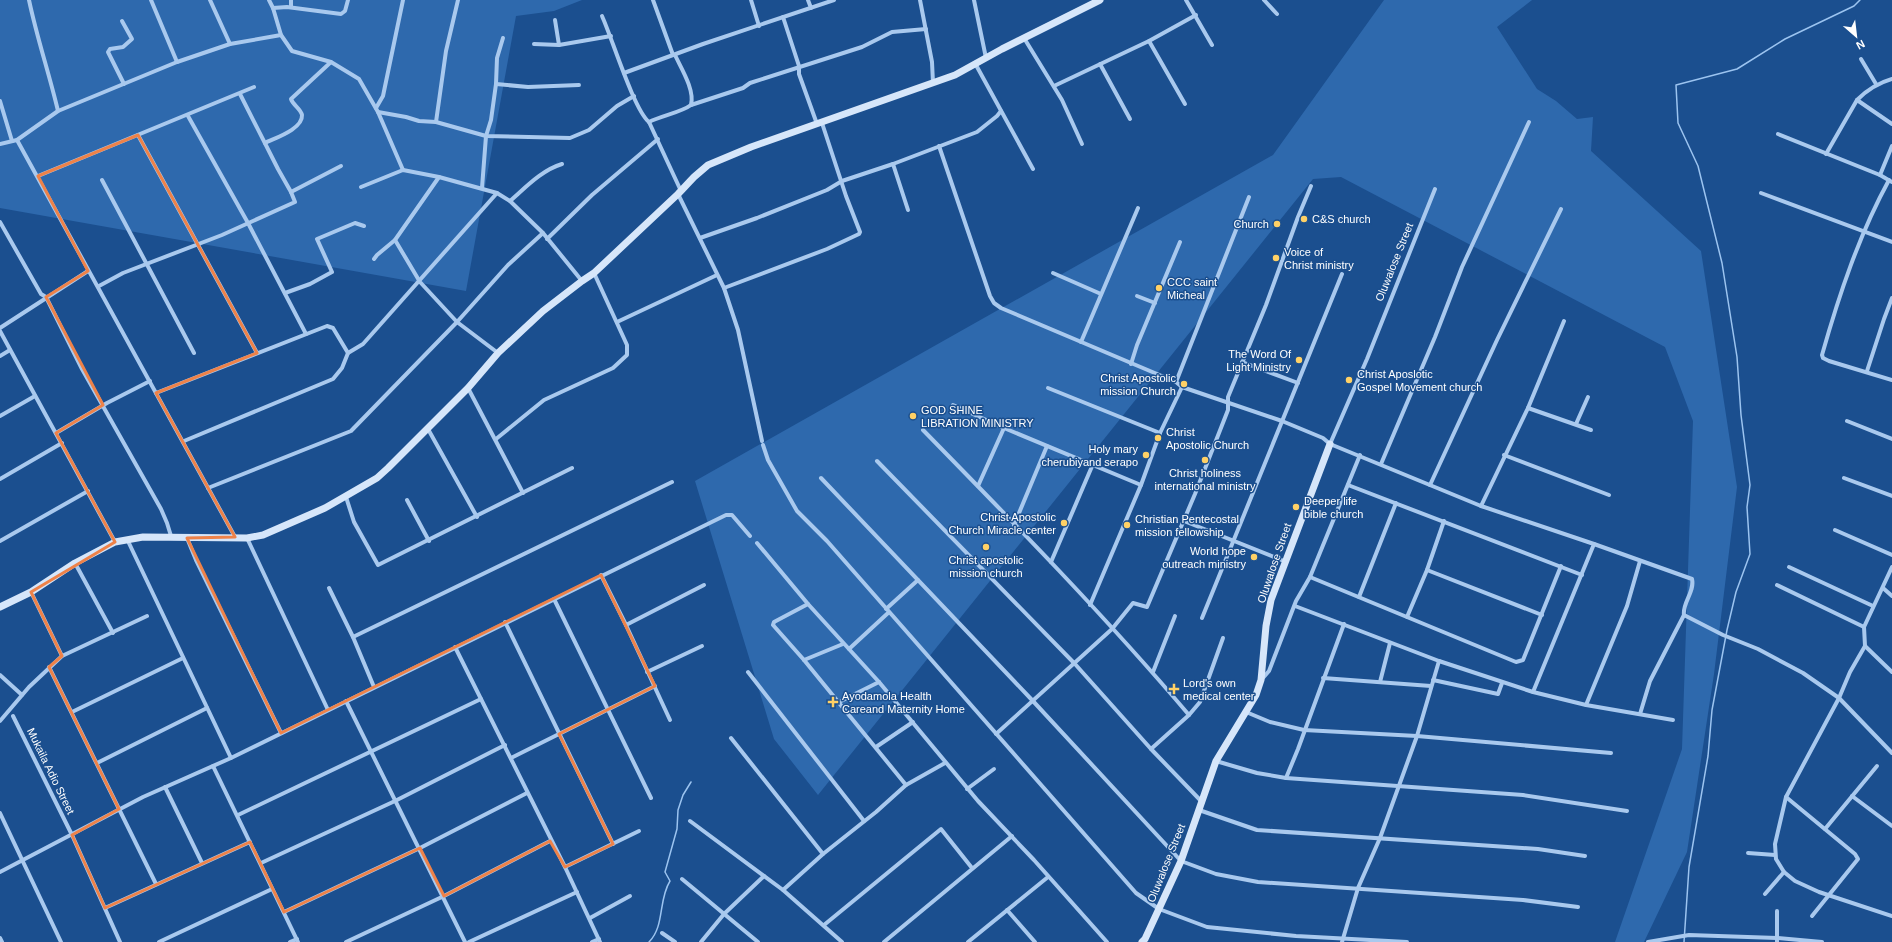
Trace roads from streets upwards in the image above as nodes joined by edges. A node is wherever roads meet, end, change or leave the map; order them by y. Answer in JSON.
{"nodes":[{"id":1,"x":29,"y":0,"type":"edge"},
{"id":2,"x":151,"y":0,"type":"edge"},
{"id":3,"x":210,"y":0,"type":"edge"},
{"id":4,"x":269,"y":0,"type":"edge"},
{"id":5,"x":292,"y":0,"type":"edge"},
{"id":6,"x":348,"y":0,"type":"edge"},
{"id":7,"x":403,"y":0,"type":"edge"},
{"id":8,"x":458,"y":0,"type":"edge"},
{"id":9,"x":653,"y":0,"type":"edge"},
{"id":10,"x":751,"y":0,"type":"edge"},
{"id":11,"x":808,"y":0,"type":"edge"},
{"id":12,"x":834,"y":0,"type":"edge"},
{"id":13,"x":920,"y":0,"type":"edge"},
{"id":14,"x":974,"y":0,"type":"edge"},
{"id":15,"x":1100,"y":0,"type":"edge"},
{"id":16,"x":1186,"y":0,"type":"edge"},
{"id":17,"x":1264,"y":0,"type":"edge"},
{"id":18,"x":291,"y":7,"type":"junction"},
{"id":19,"x":273,"y":8,"type":"junction"},
{"id":20,"x":811,"y":8,"type":"junction"},
{"id":21,"x":1277,"y":14,"type":"dead end"},
{"id":22,"x":1196,"y":15,"type":"junction"},
{"id":23,"x":602,"y":16,"type":"dead end"},
{"id":24,"x":783,"y":17,"type":"junction"},
{"id":25,"x":555,"y":20,"type":"dead end"},
{"id":26,"x":122,"y":21,"type":"dead end"},
{"id":27,"x":759,"y":26,"type":"junction"},
{"id":28,"x":926,"y":29,"type":"junction"},
{"id":29,"x":281,"y":35,"type":"junction"},
{"id":30,"x":611,"y":36,"type":"junction"},
{"id":31,"x":503,"y":38,"type":"dead end"},
{"id":32,"x":1024,"y":38,"type":"junction"},
{"id":33,"x":1148,"y":41,"type":"junction"},
{"id":34,"x":230,"y":44,"type":"junction"},
{"id":35,"x":534,"y":44,"type":"dead end"},
{"id":36,"x":559,"y":45,"type":"junction"},
{"id":37,"x":1212,"y":45,"type":"dead end"},
{"id":38,"x":674,"y":55,"type":"junction"},
{"id":39,"x":986,"y":58,"type":"junction"},
{"id":40,"x":1861,"y":59,"type":"dead end"},
{"id":41,"x":177,"y":62,"type":"junction"},
{"id":42,"x":331,"y":62,"type":"junction"},
{"id":43,"x":976,"y":64,"type":"junction"},
{"id":44,"x":1100,"y":64,"type":"junction"},
{"id":45,"x":799,"y":66,"type":"junction"},
{"id":46,"x":624,"y":73,"type":"junction"},
{"id":47,"x":1892,"y":79,"type":"edge"},
{"id":48,"x":934,"y":83,"type":"junction"},
{"id":49,"x":124,"y":84,"type":"junction"},
{"id":50,"x":496,"y":84,"type":"junction"},
{"id":51,"x":1876,"y":84,"type":"junction"},
{"id":52,"x":579,"y":85,"type":"dead end"},
{"id":53,"x":1054,"y":86,"type":"junction"},
{"id":54,"x":254,"y":87,"type":"dead end"},
{"id":55,"x":240,"y":94,"type":"junction"},
{"id":56,"x":634,"y":96,"type":"junction"},
{"id":57,"x":1857,"y":100,"type":"junction"},
{"id":58,"x":0,"y":101,"type":"edge"},
{"id":59,"x":1185,"y":104,"type":"dead end"},
{"id":60,"x":691,"y":106,"type":"junction"},
{"id":61,"x":377,"y":110,"type":"junction"},
{"id":62,"x":58,"y":111,"type":"junction"},
{"id":63,"x":1001,"y":111,"type":"junction"},
{"id":64,"x":188,"y":116,"type":"junction"},
{"id":65,"x":1130,"y":119,"type":"dead end"},
{"id":66,"x":436,"y":122,"type":"junction"},
{"id":67,"x":650,"y":122,"type":"junction"},
{"id":68,"x":1529,"y":122,"type":"dead end"},
{"id":69,"x":820,"y":124,"type":"junction"},
{"id":70,"x":1892,"y":124,"type":"edge"},
{"id":71,"x":1778,"y":134,"type":"dead end"},
{"id":72,"x":138,"y":135,"type":"junction"},
{"id":73,"x":486,"y":136,"type":"junction"},
{"id":74,"x":18,"y":140,"type":"junction"},
{"id":75,"x":658,"y":140,"type":"junction"},
{"id":76,"x":12,"y":141,"type":"junction"},
{"id":77,"x":265,"y":143,"type":"junction"},
{"id":78,"x":0,"y":144,"type":"edge"},
{"id":79,"x":1082,"y":144,"type":"dead end"},
{"id":80,"x":939,"y":146,"type":"junction"},
{"id":81,"x":1892,"y":146,"type":"edge"},
{"id":82,"x":1826,"y":154,"type":"junction"},
{"id":83,"x":562,"y":164,"type":"dead end"},
{"id":84,"x":893,"y":164,"type":"junction"},
{"id":85,"x":341,"y":166,"type":"dead end"},
{"id":86,"x":1033,"y":169,"type":"dead end"},
{"id":87,"x":404,"y":170,"type":"junction"},
{"id":88,"x":1880,"y":175,"type":"junction"},
{"id":89,"x":38,"y":176,"type":"junction"},
{"id":90,"x":439,"y":177,"type":"junction"},
{"id":91,"x":102,"y":180,"type":"dead end"},
{"id":92,"x":842,"y":181,"type":"junction"},
{"id":93,"x":1890,"y":181,"type":"edge"},
{"id":94,"x":1311,"y":186,"type":"dead end"},
{"id":95,"x":361,"y":187,"type":"dead end"},
{"id":96,"x":482,"y":188,"type":"junction"},
{"id":97,"x":1435,"y":189,"type":"dead end"},
{"id":98,"x":292,"y":192,"type":"junction"},
{"id":99,"x":680,"y":192,"type":"junction"},
{"id":100,"x":497,"y":193,"type":"junction"},
{"id":101,"x":1761,"y":194,"type":"dead end"},
{"id":102,"x":1249,"y":197,"type":"dead end"},
{"id":103,"x":510,"y":201,"type":"junction"},
{"id":104,"x":1138,"y":208,"type":"dead end"},
{"id":105,"x":1560,"y":209,"type":"dead end"},
{"id":106,"x":908,"y":210,"type":"dead end"},
{"id":107,"x":0,"y":222,"type":"edge"},
{"id":108,"x":248,"y":223,"type":"junction"},
{"id":109,"x":364,"y":226,"type":"dead end"},
{"id":110,"x":1865,"y":231,"type":"junction"},
{"id":111,"x":543,"y":233,"type":"junction"},
{"id":112,"x":700,"y":238,"type":"junction"},
{"id":113,"x":547,"y":239,"type":"junction"},
{"id":114,"x":395,"y":240,"type":"junction"},
{"id":115,"x":1180,"y":242,"type":"dead end"},
{"id":116,"x":1892,"y":242,"type":"edge"},
{"id":117,"x":197,"y":244,"type":"junction"},
{"id":118,"x":374,"y":259,"type":"dead end"},
{"id":119,"x":146,"y":264,"type":"junction"},
{"id":120,"x":88,"y":271,"type":"junction"},
{"id":121,"x":594,"y":273,"type":"junction"},
{"id":122,"x":1053,"y":273,"type":"dead end"},
{"id":123,"x":1342,"y":274,"type":"dead end"},
{"id":124,"x":717,"y":275,"type":"junction"},
{"id":125,"x":582,"y":280,"type":"junction"},
{"id":126,"x":420,"y":282,"type":"junction"},
{"id":127,"x":99,"y":286,"type":"junction"},
{"id":128,"x":724,"y":288,"type":"junction"},
{"id":129,"x":285,"y":294,"type":"junction"},
{"id":130,"x":1101,"y":294,"type":"junction"},
{"id":131,"x":1137,"y":296,"type":"dead end"},
{"id":132,"x":46,"y":297,"type":"junction"},
{"id":133,"x":1892,"y":298,"type":"edge"},
{"id":134,"x":1155,"y":303,"type":"junction"},
{"id":135,"x":1878,"y":318,"type":"dead end"},
{"id":136,"x":1884,"y":319,"type":"junction"},
{"id":137,"x":1564,"y":321,"type":"dead end"},
{"id":138,"x":458,"y":322,"type":"junction"},
{"id":139,"x":617,"y":322,"type":"junction"},
{"id":140,"x":0,"y":330,"type":"edge"},
{"id":141,"x":306,"y":334,"type":"junction"},
{"id":142,"x":1081,"y":342,"type":"junction"},
{"id":143,"x":10,"y":350,"type":"junction"},
{"id":144,"x":194,"y":353,"type":"dead end"},
{"id":145,"x":257,"y":353,"type":"junction"},
{"id":146,"x":498,"y":353,"type":"junction"},
{"id":147,"x":348,"y":354,"type":"junction"},
{"id":148,"x":0,"y":356,"type":"edge"},
{"id":149,"x":1242,"y":362,"type":"junction"},
{"id":150,"x":1131,"y":364,"type":"junction"},
{"id":151,"x":1867,"y":371,"type":"junction"},
{"id":152,"x":1892,"y":380,"type":"edge"},
{"id":153,"x":150,"y":381,"type":"junction"},
{"id":154,"x":1176,"y":382,"type":"junction"},
{"id":155,"x":1298,"y":383,"type":"junction"},
{"id":156,"x":1182,"y":387,"type":"junction"},
{"id":157,"x":468,"y":388,"type":"junction"},
{"id":158,"x":1048,"y":388,"type":"dead end"},
{"id":159,"x":156,"y":393,"type":"junction"},
{"id":160,"x":35,"y":396,"type":"junction"},
{"id":161,"x":1588,"y":397,"type":"dead end"},
{"id":162,"x":1228,"y":403,"type":"junction"},
{"id":163,"x":103,"y":405,"type":"junction"},
{"id":164,"x":953,"y":405,"type":"dead end"},
{"id":165,"x":1528,"y":408,"type":"junction"},
{"id":166,"x":0,"y":416,"type":"edge"},
{"id":167,"x":1282,"y":421,"type":"junction"},
{"id":168,"x":1847,"y":421,"type":"dead end"},
{"id":169,"x":1576,"y":424,"type":"junction"},
{"id":170,"x":1004,"y":428,"type":"junction"},
{"id":171,"x":428,"y":429,"type":"junction"},
{"id":172,"x":923,"y":430,"type":"dead end"},
{"id":173,"x":1591,"y":430,"type":"dead end"},
{"id":174,"x":56,"y":433,"type":"junction"},
{"id":175,"x":1160,"y":433,"type":"junction"},
{"id":176,"x":496,"y":439,"type":"junction"},
{"id":177,"x":1892,"y":439,"type":"edge"},
{"id":178,"x":184,"y":441,"type":"junction"},
{"id":179,"x":62,"y":443,"type":"junction"},
{"id":180,"x":1330,"y":444,"type":"junction"},
{"id":181,"x":1047,"y":446,"type":"junction"},
{"id":182,"x":1360,"y":455,"type":"junction"},
{"id":183,"x":1504,"y":455,"type":"junction"},
{"id":184,"x":877,"y":461,"type":"dead end"},
{"id":185,"x":1093,"y":464,"type":"junction"},
{"id":186,"x":1381,"y":464,"type":"junction"},
{"id":187,"x":572,"y":468,"type":"dead end"},
{"id":188,"x":821,"y":478,"type":"dead end"},
{"id":189,"x":1844,"y":478,"type":"dead end"},
{"id":190,"x":0,"y":479,"type":"edge"},
{"id":191,"x":672,"y":482,"type":"dead end"},
{"id":192,"x":1141,"y":485,"type":"junction"},
{"id":193,"x":1348,"y":485,"type":"junction"},
{"id":194,"x":1430,"y":485,"type":"junction"},
{"id":195,"x":978,"y":486,"type":"junction"},
{"id":196,"x":208,"y":488,"type":"junction"},
{"id":197,"x":88,"y":491,"type":"junction"},
{"id":198,"x":523,"y":493,"type":"junction"},
{"id":199,"x":1609,"y":495,"type":"dead end"},
{"id":200,"x":1892,"y":496,"type":"edge"},
{"id":201,"x":346,"y":497,"type":"junction"},
{"id":202,"x":407,"y":500,"type":"dead end"},
{"id":203,"x":1396,"y":503,"type":"junction"},
{"id":204,"x":1481,"y":506,"type":"junction"},
{"id":205,"x":477,"y":517,"type":"junction"},
{"id":206,"x":1184,"y":521,"type":"junction"},
{"id":207,"x":1444,"y":521,"type":"junction"},
{"id":208,"x":1014,"y":525,"type":"junction"},
{"id":209,"x":1835,"y":530,"type":"dead end"},
{"id":210,"x":171,"y":536,"type":"junction"},
{"id":211,"x":750,"y":536,"type":"dead end"},
{"id":212,"x":187,"y":538,"type":"junction"},
{"id":213,"x":235,"y":538,"type":"junction"},
{"id":214,"x":248,"y":538,"type":"junction"},
{"id":215,"x":126,"y":539,"type":"junction"},
{"id":216,"x":429,"y":540,"type":"junction"},
{"id":217,"x":0,"y":541,"type":"edge"},
{"id":218,"x":1233,"y":541,"type":"junction"},
{"id":219,"x":115,"y":542,"type":"junction"},
{"id":220,"x":757,"y":543,"type":"dead end"},
{"id":221,"x":1594,"y":544,"type":"junction"},
{"id":222,"x":1892,"y":555,"type":"edge"},
{"id":223,"x":1284,"y":561,"type":"junction"},
{"id":224,"x":1640,"y":561,"type":"junction"},
{"id":225,"x":1051,"y":562,"type":"junction"},
{"id":226,"x":75,"y":563,"type":"junction"},
{"id":227,"x":1561,"y":566,"type":"junction"},
{"id":228,"x":1789,"y":567,"type":"dead end"},
{"id":229,"x":1892,"y":567,"type":"edge"},
{"id":230,"x":1427,"y":570,"type":"junction"},
{"id":231,"x":601,"y":575,"type":"junction"},
{"id":232,"x":1582,"y":575,"type":"junction"},
{"id":233,"x":1310,"y":578,"type":"junction"},
{"id":234,"x":918,"y":580,"type":"junction"},
{"id":235,"x":704,"y":585,"type":"dead end"},
{"id":236,"x":1777,"y":585,"type":"dead end"},
{"id":237,"x":329,"y":588,"type":"dead end"},
{"id":238,"x":1883,"y":588,"type":"junction"},
{"id":239,"x":31,"y":592,"type":"junction"},
{"id":240,"x":1892,"y":596,"type":"edge"},
{"id":241,"x":1359,"y":597,"type":"junction"},
{"id":242,"x":554,"y":600,"type":"junction"},
{"id":243,"x":808,"y":604,"type":"junction"},
{"id":244,"x":1090,"y":605,"type":"junction"},
{"id":245,"x":1296,"y":606,"type":"junction"},
{"id":246,"x":1873,"y":606,"type":"junction"},
{"id":247,"x":0,"y":607,"type":"edge"},
{"id":248,"x":887,"y":611,"type":"junction"},
{"id":249,"x":1542,"y":615,"type":"junction"},
{"id":250,"x":1684,"y":615,"type":"junction"},
{"id":251,"x":147,"y":616,"type":"dead end"},
{"id":252,"x":1175,"y":616,"type":"dead end"},
{"id":253,"x":1406,"y":617,"type":"junction"},
{"id":254,"x":1202,"y":618,"type":"dead end"},
{"id":255,"x":505,"y":622,"type":"junction"},
{"id":256,"x":1344,"y":624,"type":"junction"},
{"id":257,"x":626,"y":625,"type":"junction"},
{"id":258,"x":1864,"y":627,"type":"junction"},
{"id":259,"x":1112,"y":629,"type":"junction"},
{"id":260,"x":113,"y":633,"type":"junction"},
{"id":261,"x":353,"y":637,"type":"junction"},
{"id":262,"x":1223,"y":638,"type":"dead end"},
{"id":263,"x":1390,"y":643,"type":"junction"},
{"id":264,"x":843,"y":644,"type":"junction"},
{"id":265,"x":702,"y":646,"type":"dead end"},
{"id":266,"x":1865,"y":646,"type":"junction"},
{"id":267,"x":455,"y":647,"type":"junction"},
{"id":268,"x":849,"y":649,"type":"junction"},
{"id":269,"x":62,"y":656,"type":"junction"},
{"id":270,"x":184,"y":658,"type":"junction"},
{"id":271,"x":804,"y":660,"type":"junction"},
{"id":272,"x":1439,"y":661,"type":"junction"},
{"id":273,"x":1075,"y":664,"type":"junction"},
{"id":274,"x":49,"y":667,"type":"junction"},
{"id":275,"x":647,"y":672,"type":"junction"},
{"id":276,"x":748,"y":672,"type":"dead end"},
{"id":277,"x":1153,"y":672,"type":"junction"},
{"id":278,"x":1892,"y":672,"type":"edge"},
{"id":279,"x":0,"y":675,"type":"edge"},
{"id":280,"x":1323,"y":678,"type":"junction"},
{"id":281,"x":1261,"y":680,"type":"junction"},
{"id":282,"x":1433,"y":680,"type":"junction"},
{"id":283,"x":879,"y":682,"type":"junction"},
{"id":284,"x":1380,"y":682,"type":"junction"},
{"id":285,"x":1502,"y":683,"type":"junction"},
{"id":286,"x":654,"y":686,"type":"junction"},
{"id":287,"x":1431,"y":686,"type":"junction"},
{"id":288,"x":374,"y":687,"type":"junction"},
{"id":289,"x":1533,"y":692,"type":"junction"},
{"id":290,"x":22,"y":695,"type":"junction"},
{"id":291,"x":1839,"y":698,"type":"junction"},
{"id":292,"x":481,"y":699,"type":"junction"},
{"id":293,"x":1032,"y":700,"type":"junction"},
{"id":294,"x":346,"y":701,"type":"junction"},
{"id":295,"x":839,"y":702,"type":"junction"},
{"id":296,"x":1586,"y":705,"type":"junction"},
{"id":297,"x":207,"y":708,"type":"junction"},
{"id":298,"x":328,"y":710,"type":"junction"},
{"id":299,"x":609,"y":710,"type":"junction"},
{"id":300,"x":72,"y":712,"type":"junction"},
{"id":301,"x":1245,"y":712,"type":"junction"},
{"id":302,"x":1640,"y":714,"type":"junction"},
{"id":303,"x":1189,"y":715,"type":"junction"},
{"id":304,"x":14,"y":716,"type":"dead end"},
{"id":305,"x":670,"y":720,"type":"dead end"},
{"id":306,"x":1673,"y":720,"type":"dead end"},
{"id":307,"x":0,"y":721,"type":"edge"},
{"id":308,"x":913,"y":722,"type":"junction"},
{"id":309,"x":1304,"y":730,"type":"junction"},
{"id":310,"x":281,"y":733,"type":"junction"},
{"id":311,"x":559,"y":734,"type":"junction"},
{"id":312,"x":996,"y":734,"type":"junction"},
{"id":313,"x":1417,"y":736,"type":"junction"},
{"id":314,"x":731,"y":738,"type":"dead end"},
{"id":315,"x":505,"y":745,"type":"junction"},
{"id":316,"x":876,"y":747,"type":"junction"},
{"id":317,"x":1151,"y":749,"type":"junction"},
{"id":318,"x":372,"y":751,"type":"junction"},
{"id":319,"x":1892,"y":752,"type":"edge"},
{"id":320,"x":1610,"y":753,"type":"dead end"},
{"id":321,"x":231,"y":758,"type":"junction"},
{"id":322,"x":511,"y":758,"type":"junction"},
{"id":323,"x":1216,"y":761,"type":"junction"},
{"id":324,"x":945,"y":762,"type":"junction"},
{"id":325,"x":97,"y":763,"type":"junction"},
{"id":326,"x":213,"y":766,"type":"junction"},
{"id":327,"x":1877,"y":766,"type":"dead end"},
{"id":328,"x":994,"y":769,"type":"dead end"},
{"id":329,"x":1286,"y":778,"type":"junction"},
{"id":330,"x":906,"y":785,"type":"junction"},
{"id":331,"x":1398,"y":786,"type":"junction"},
{"id":332,"x":165,"y":787,"type":"junction"},
{"id":333,"x":967,"y":789,"type":"junction"},
{"id":334,"x":527,"y":793,"type":"junction"},
{"id":335,"x":1852,"y":796,"type":"junction"},
{"id":336,"x":1786,"y":797,"type":"junction"},
{"id":337,"x":651,"y":798,"type":"dead end"},
{"id":338,"x":395,"y":800,"type":"junction"},
{"id":339,"x":1200,"y":806,"type":"junction"},
{"id":340,"x":119,"y":809,"type":"junction"},
{"id":341,"x":1627,"y":811,"type":"dead end"},
{"id":342,"x":0,"y":813,"type":"edge"},
{"id":343,"x":238,"y":815,"type":"junction"},
{"id":344,"x":690,"y":821,"type":"dead end"},
{"id":345,"x":864,"y":821,"type":"junction"},
{"id":346,"x":1892,"y":826,"type":"edge"},
{"id":347,"x":1825,"y":829,"type":"junction"},
{"id":348,"x":639,"y":831,"type":"dead end"},
{"id":349,"x":72,"y":835,"type":"junction"},
{"id":350,"x":1012,"y":836,"type":"junction"},
{"id":351,"x":1380,"y":838,"type":"junction"},
{"id":352,"x":550,"y":841,"type":"junction"},
{"id":353,"x":250,"y":842,"type":"junction"},
{"id":354,"x":613,"y":844,"type":"junction"},
{"id":355,"x":420,"y":848,"type":"junction"},
{"id":356,"x":1748,"y":853,"type":"dead end"},
{"id":357,"x":823,"y":854,"type":"junction"},
{"id":358,"x":1775,"y":855,"type":"junction"},
{"id":359,"x":1585,"y":856,"type":"dead end"},
{"id":360,"x":23,"y":861,"type":"junction"},
{"id":361,"x":1181,"y":861,"type":"junction"},
{"id":362,"x":202,"y":863,"type":"junction"},
{"id":363,"x":261,"y":863,"type":"junction"},
{"id":364,"x":565,"y":867,"type":"junction"},
{"id":365,"x":972,"y":868,"type":"junction"},
{"id":366,"x":0,"y":872,"type":"edge"},
{"id":367,"x":1784,"y":872,"type":"junction"},
{"id":368,"x":764,"y":876,"type":"junction"},
{"id":369,"x":1048,"y":877,"type":"junction"},
{"id":370,"x":682,"y":879,"type":"dead end"},
{"id":371,"x":156,"y":884,"type":"junction"},
{"id":372,"x":1358,"y":888,"type":"junction"},
{"id":373,"x":272,"y":889,"type":"junction"},
{"id":374,"x":783,"y":890,"type":"junction"},
{"id":375,"x":577,"y":892,"type":"junction"},
{"id":376,"x":1765,"y":894,"type":"dead end"},
{"id":377,"x":1830,"y":895,"type":"junction"},
{"id":378,"x":444,"y":896,"type":"junction"},
{"id":379,"x":630,"y":896,"type":"dead end"},
{"id":380,"x":1578,"y":907,"type":"dead end"},
{"id":381,"x":105,"y":908,"type":"junction"},
{"id":382,"x":1159,"y":909,"type":"junction"},
{"id":383,"x":1007,"y":910,"type":"junction"},
{"id":384,"x":1777,"y":911,"type":"dead end"},
{"id":385,"x":284,"y":912,"type":"junction"},
{"id":386,"x":724,"y":914,"type":"junction"},
{"id":387,"x":1812,"y":916,"type":"dead end"},
{"id":388,"x":1892,"y":916,"type":"edge"},
{"id":389,"x":590,"y":918,"type":"junction"},
{"id":390,"x":824,"y":925,"type":"junction"},
{"id":391,"x":662,"y":933,"type":"dead end"},
{"id":392,"x":0,"y":938,"type":"edge"},
{"id":393,"x":599,"y":940,"type":"edge"},
{"id":394,"x":1342,"y":940,"type":"edge"},
{"id":395,"x":1777,"y":940,"type":"edge"},
{"id":396,"x":298,"y":941,"type":"edge"},
{"id":397,"x":2,"y":942,"type":"edge"},
{"id":398,"x":61,"y":942,"type":"edge"},
{"id":399,"x":120,"y":942,"type":"edge"},
{"id":400,"x":159,"y":942,"type":"edge"},
{"id":401,"x":290,"y":942,"type":"edge"},
{"id":402,"x":346,"y":942,"type":"edge"},
{"id":403,"x":465,"y":942,"type":"edge"},
{"id":404,"x":469,"y":942,"type":"edge"},
{"id":405,"x":592,"y":942,"type":"edge"},
{"id":406,"x":675,"y":942,"type":"edge"},
{"id":407,"x":701,"y":942,"type":"edge"},
{"id":408,"x":758,"y":942,"type":"edge"},
{"id":409,"x":842,"y":942,"type":"edge"},
{"id":410,"x":884,"y":942,"type":"edge"},
{"id":411,"x":968,"y":942,"type":"edge"},
{"id":412,"x":1035,"y":942,"type":"edge"},
{"id":413,"x":1107,"y":942,"type":"edge"},
{"id":414,"x":1142,"y":942,"type":"edge"},
{"id":415,"x":1396,"y":942,"type":"edge"},
{"id":416,"x":1406,"y":942,"type":"edge"},
{"id":417,"x":1648,"y":942,"type":"edge"},
{"id":418,"x":1822,"y":942,"type":"edge"}],
"edges":[{"from":1,"to":62,"type":"street"},
{"from":2,"to":41,"type":"street"},
{"from":3,"to":34,"type":"street"},
{"from":4,"to":19,"type":"street"},
{"from":5,"to":18,"type":"street"},
{"from":6,"to":18,"type":"street"},
{"from":7,"to":61,"type":"street"},
{"from":8,"to":66,"type":"street"},
{"from":9,"to":38,"type":"street"},
{"from":10,"to":27,"type":"street"},
{"from":11,"to":20,"type":"street"},
{"from":12,"to":20,"type":"street"},
{"from":13,"to":28,"type":"street"},
{"from":14,"to":39,"type":"street"},
{"from":15,"to":32,"type":"street"},
{"from":16,"to":22,"type":"street"},
{"from":17,"to":21,"type":"street"},
{"from":18,"to":19,"type":"street"},
{"from":19,"to":29,"type":"street"},
{"from":20,"to":24,"type":"street"},
{"from":22,"to":33,"type":"street"},
{"from":22,"to":37,"type":"street"},
{"from":23,"to":30,"type":"street"},
{"from":24,"to":27,"type":"street"},
{"from":24,"to":45,"type":"street"},
{"from":25,"to":36,"type":"street"},
{"from":26,"to":49,"type":"street"},
{"from":27,"to":38,"type":"street"},
{"from":28,"to":45,"type":"street"},
{"from":28,"to":48,"type":"street"},
{"from":29,"to":34,"type":"street"},
{"from":29,"to":42,"type":"street"},
{"from":30,"to":36,"type":"street"},
{"from":30,"to":46,"type":"street"},
{"from":31,"to":50,"type":"street"},
{"from":32,"to":39,"type":"street"},
{"from":32,"to":53,"type":"street"},
{"from":33,"to":44,"type":"street"},
{"from":33,"to":59,"type":"street"},
{"from":34,"to":41,"type":"street"},
{"from":35,"to":36,"type":"street"},
{"from":38,"to":46,"type":"street"},
{"from":38,"to":60,"type":"street"},
{"from":39,"to":43,"type":"street"},
{"from":40,"to":51,"type":"street"},
{"from":41,"to":49,"type":"street"},
{"from":42,"to":61,"type":"street"},
{"from":42,"to":77,"type":"street"},
{"from":43,"to":48,"type":"street"},
{"from":43,"to":63,"type":"street"},
{"from":44,"to":53,"type":"street"},
{"from":44,"to":65,"type":"street"},
{"from":45,"to":60,"type":"street"},
{"from":45,"to":69,"type":"street"},
{"from":46,"to":56,"type":"street"},
{"from":47,"to":51,"type":"street"},
{"from":48,"to":69,"type":"street"},
{"from":49,"to":62,"type":"street"},
{"from":50,"to":52,"type":"street"},
{"from":50,"to":73,"type":"street"},
{"from":51,"to":57,"type":"street"},
{"from":53,"to":79,"type":"street"},
{"from":54,"to":55,"type":"street"},
{"from":55,"to":64,"type":"street"},
{"from":55,"to":77,"type":"street"},
{"from":56,"to":67,"type":"street"},
{"from":56,"to":73,"type":"street"},
{"from":57,"to":70,"type":"street"},
{"from":57,"to":82,"type":"street"},
{"from":58,"to":76,"type":"street"},
{"from":60,"to":67,"type":"street"},
{"from":61,"to":66,"type":"street"},
{"from":61,"to":87,"type":"street"},
{"from":62,"to":74,"type":"street"},
{"from":63,"to":80,"type":"street"},
{"from":63,"to":86,"type":"street"},
{"from":64,"to":72,"type":"street"},
{"from":64,"to":108,"type":"street"},
{"from":66,"to":73,"type":"street"},
{"from":67,"to":75,"type":"street"},
{"from":68,"to":186,"type":"street"},
{"from":69,"to":92,"type":"street"},
{"from":69,"to":99,"type":"street"},
{"from":71,"to":82,"type":"street"},
{"from":72,"to":89,"type":"street"},
{"from":72,"to":117,"type":"street"},
{"from":73,"to":96,"type":"street"},
{"from":74,"to":76,"type":"street"},
{"from":74,"to":89,"type":"street"},
{"from":75,"to":99,"type":"street"},
{"from":75,"to":113,"type":"street"},
{"from":76,"to":78,"type":"street"},
{"from":77,"to":98,"type":"street"},
{"from":80,"to":84,"type":"street"},
{"from":80,"to":142,"type":"street"},
{"from":81,"to":88,"type":"street"},
{"from":82,"to":88,"type":"street"},
{"from":83,"to":103,"type":"street"},
{"from":84,"to":92,"type":"street"},
{"from":84,"to":106,"type":"street"},
{"from":85,"to":98,"type":"street"},
{"from":87,"to":90,"type":"street"},
{"from":87,"to":95,"type":"street"},
{"from":88,"to":93,"type":"street"},
{"from":89,"to":120,"type":"street"},
{"from":90,"to":96,"type":"street"},
{"from":90,"to":114,"type":"street"},
{"from":91,"to":119,"type":"street"},
{"from":92,"to":112,"type":"street"},
{"from":92,"to":128,"type":"street"},
{"from":93,"to":110,"type":"street"},
{"from":94,"to":149,"type":"street"},
{"from":96,"to":100,"type":"street"},
{"from":97,"to":180,"type":"street","name":"Oluwalose Street"},
{"from":98,"to":108,"type":"street"},
{"from":99,"to":112,"type":"street"},
{"from":99,"to":121,"type":"street"},
{"from":100,"to":103,"type":"street"},
{"from":100,"to":126,"type":"street"},
{"from":101,"to":110,"type":"street"},
{"from":102,"to":154,"type":"street"},
{"from":103,"to":111,"type":"street"},
{"from":104,"to":130,"type":"street"},
{"from":105,"to":194,"type":"street"},
{"from":107,"to":132,"type":"street"},
{"from":108,"to":117,"type":"street"},
{"from":108,"to":129,"type":"street"},
{"from":109,"to":129,"type":"street"},
{"from":110,"to":116,"type":"street"},
{"from":110,"to":151,"type":"street"},
{"from":111,"to":113,"type":"street"},
{"from":111,"to":138,"type":"street"},
{"from":112,"to":124,"type":"street"},
{"from":113,"to":125,"type":"street"},
{"from":114,"to":118,"type":"street"},
{"from":114,"to":126,"type":"street"},
{"from":115,"to":134,"type":"street"},
{"from":117,"to":119,"type":"street"},
{"from":117,"to":145,"type":"street"},
{"from":119,"to":127,"type":"street"},
{"from":119,"to":144,"type":"street"},
{"from":120,"to":127,"type":"street"},
{"from":120,"to":132,"type":"street"},
{"from":121,"to":125,"type":"street"},
{"from":121,"to":139,"type":"street"},
{"from":122,"to":130,"type":"street"},
{"from":123,"to":155,"type":"street"},
{"from":124,"to":128,"type":"street"},
{"from":124,"to":139,"type":"street"},
{"from":125,"to":146,"type":"street"},
{"from":126,"to":138,"type":"street"},
{"from":126,"to":147,"type":"street"},
{"from":127,"to":153,"type":"street"},
{"from":128,"to":248,"type":"street"},
{"from":129,"to":141,"type":"street"},
{"from":130,"to":142,"type":"street"},
{"from":131,"to":134,"type":"street"},
{"from":132,"to":140,"type":"street"},
{"from":132,"to":163,"type":"street"},
{"from":133,"to":136,"type":"street"},
{"from":134,"to":150,"type":"street"},
{"from":135,"to":136,"type":"street"},
{"from":136,"to":151,"type":"street"},
{"from":137,"to":165,"type":"street"},
{"from":138,"to":146,"type":"street"},
{"from":138,"to":196,"type":"street"},
{"from":139,"to":176,"type":"street"},
{"from":140,"to":143,"type":"street"},
{"from":141,"to":145,"type":"street"},
{"from":141,"to":147,"type":"street"},
{"from":142,"to":150,"type":"street"},
{"from":143,"to":148,"type":"street"},
{"from":143,"to":160,"type":"street"},
{"from":145,"to":159,"type":"street"},
{"from":146,"to":157,"type":"street"},
{"from":147,"to":178,"type":"street"},
{"from":149,"to":155,"type":"street"},
{"from":149,"to":162,"type":"street"},
{"from":150,"to":154,"type":"street"},
{"from":151,"to":152,"type":"street"},
{"from":153,"to":159,"type":"street"},
{"from":153,"to":163,"type":"street"},
{"from":154,"to":156,"type":"street"},
{"from":155,"to":167,"type":"street"},
{"from":156,"to":162,"type":"street"},
{"from":156,"to":175,"type":"street"},
{"from":157,"to":171,"type":"street"},
{"from":157,"to":176,"type":"street"},
{"from":158,"to":175,"type":"street"},
{"from":159,"to":178,"type":"street"},
{"from":160,"to":166,"type":"street"},
{"from":160,"to":174,"type":"street"},
{"from":161,"to":169,"type":"street"},
{"from":162,"to":167,"type":"street"},
{"from":162,"to":206,"type":"street"},
{"from":163,"to":174,"type":"street"},
{"from":163,"to":210,"type":"street"},
{"from":164,"to":170,"type":"street"},
{"from":165,"to":169,"type":"street"},
{"from":165,"to":183,"type":"street"},
{"from":167,"to":180,"type":"street"},
{"from":167,"to":218,"type":"street"},
{"from":168,"to":177,"type":"street"},
{"from":169,"to":173,"type":"street"},
{"from":170,"to":181,"type":"street"},
{"from":170,"to":195,"type":"street"},
{"from":171,"to":201,"type":"street"},
{"from":171,"to":205,"type":"street"},
{"from":172,"to":195,"type":"street"},
{"from":174,"to":179,"type":"street"},
{"from":175,"to":192,"type":"street"},
{"from":176,"to":198,"type":"street"},
{"from":178,"to":196,"type":"street"},
{"from":179,"to":190,"type":"street"},
{"from":179,"to":197,"type":"street"},
{"from":180,"to":182,"type":"street"},
{"from":180,"to":223,"type":"street","name":"Oluwalose Street"},
{"from":181,"to":185,"type":"street"},
{"from":181,"to":208,"type":"street"},
{"from":182,"to":186,"type":"street"},
{"from":182,"to":193,"type":"street"},
{"from":183,"to":199,"type":"street"},
{"from":183,"to":204,"type":"street"},
{"from":184,"to":273,"type":"street"},
{"from":185,"to":192,"type":"street"},
{"from":185,"to":225,"type":"street"},
{"from":186,"to":194,"type":"street"},
{"from":187,"to":198,"type":"street"},
{"from":188,"to":234,"type":"street"},
{"from":189,"to":200,"type":"street"},
{"from":191,"to":261,"type":"street"},
{"from":192,"to":244,"type":"street"},
{"from":193,"to":203,"type":"street"},
{"from":193,"to":233,"type":"street"},
{"from":194,"to":204,"type":"street"},
{"from":195,"to":208,"type":"street"},
{"from":196,"to":213,"type":"street"},
{"from":197,"to":217,"type":"street"},
{"from":197,"to":219,"type":"street"},
{"from":198,"to":205,"type":"street"},
{"from":201,"to":214,"type":"street"},
{"from":201,"to":216,"type":"street"},
{"from":202,"to":216,"type":"street"},
{"from":203,"to":207,"type":"street"},
{"from":203,"to":241,"type":"street"},
{"from":204,"to":221,"type":"street"},
{"from":205,"to":216,"type":"street"},
{"from":206,"to":218,"type":"street"},
{"from":206,"to":259,"type":"street"},
{"from":207,"to":227,"type":"street"},
{"from":207,"to":230,"type":"street"},
{"from":208,"to":225,"type":"street"},
{"from":209,"to":222,"type":"street"},
{"from":210,"to":212,"type":"street"},
{"from":210,"to":215,"type":"street"},
{"from":211,"to":231,"type":"street"},
{"from":212,"to":213,"type":"street"},
{"from":212,"to":310,"type":"street"},
{"from":213,"to":214,"type":"street"},
{"from":214,"to":298,"type":"street"},
{"from":215,"to":219,"type":"street"},
{"from":215,"to":270,"type":"street"},
{"from":218,"to":223,"type":"street"},
{"from":218,"to":254,"type":"street"},
{"from":219,"to":226,"type":"street"},
{"from":220,"to":243,"type":"street"},
{"from":221,"to":224,"type":"street"},
{"from":221,"to":232,"type":"street"},
{"from":223,"to":281,"type":"street","name":"Oluwalose Street"},
{"from":224,"to":250,"type":"street"},
{"from":224,"to":296,"type":"street"},
{"from":225,"to":244,"type":"street"},
{"from":226,"to":239,"type":"street"},
{"from":226,"to":260,"type":"street"},
{"from":227,"to":232,"type":"street"},
{"from":227,"to":249,"type":"street"},
{"from":228,"to":246,"type":"street"},
{"from":229,"to":238,"type":"street"},
{"from":230,"to":249,"type":"street"},
{"from":230,"to":253,"type":"street"},
{"from":231,"to":242,"type":"street"},
{"from":231,"to":257,"type":"street"},
{"from":232,"to":289,"type":"street"},
{"from":233,"to":241,"type":"street"},
{"from":233,"to":245,"type":"street"},
{"from":234,"to":248,"type":"street"},
{"from":234,"to":293,"type":"street"},
{"from":235,"to":257,"type":"street"},
{"from":236,"to":258,"type":"street"},
{"from":237,"to":261,"type":"street"},
{"from":238,"to":240,"type":"street"},
{"from":238,"to":246,"type":"street"},
{"from":239,"to":247,"type":"street"},
{"from":239,"to":269,"type":"street"},
{"from":241,"to":253,"type":"street"},
{"from":242,"to":255,"type":"street"},
{"from":242,"to":299,"type":"street"},
{"from":243,"to":264,"type":"street"},
{"from":243,"to":271,"type":"street"},
{"from":244,"to":259,"type":"street"},
{"from":245,"to":256,"type":"street"},
{"from":245,"to":281,"type":"street"},
{"from":246,"to":258,"type":"street"},
{"from":248,"to":268,"type":"street"},
{"from":248,"to":312,"type":"street"},
{"from":249,"to":253,"type":"street"},
{"from":250,"to":291,"type":"street"},
{"from":250,"to":302,"type":"street"},
{"from":251,"to":260,"type":"street"},
{"from":252,"to":277,"type":"street"},
{"from":255,"to":267,"type":"street"},
{"from":255,"to":311,"type":"street"},
{"from":256,"to":263,"type":"street"},
{"from":256,"to":280,"type":"street"},
{"from":257,"to":275,"type":"street"},
{"from":258,"to":266,"type":"street"},
{"from":259,"to":273,"type":"street"},
{"from":259,"to":277,"type":"street"},
{"from":260,"to":269,"type":"street"},
{"from":261,"to":288,"type":"street"},
{"from":262,"to":303,"type":"street"},
{"from":263,"to":272,"type":"street"},
{"from":263,"to":284,"type":"street"},
{"from":264,"to":268,"type":"street"},
{"from":264,"to":271,"type":"street"},
{"from":265,"to":275,"type":"street"},
{"from":266,"to":278,"type":"street"},
{"from":266,"to":291,"type":"street"},
{"from":267,"to":288,"type":"street"},
{"from":267,"to":292,"type":"street"},
{"from":268,"to":283,"type":"street"},
{"from":269,"to":274,"type":"street"},
{"from":270,"to":297,"type":"street"},
{"from":270,"to":300,"type":"street"},
{"from":271,"to":295,"type":"street"},
{"from":272,"to":282,"type":"street"},
{"from":272,"to":285,"type":"street"},
{"from":273,"to":293,"type":"street"},
{"from":273,"to":317,"type":"street"},
{"from":274,"to":290,"type":"street"},
{"from":274,"to":300,"type":"street"},
{"from":275,"to":286,"type":"street"},
{"from":276,"to":345,"type":"street"},
{"from":277,"to":303,"type":"street"},
{"from":279,"to":290,"type":"street"},
{"from":280,"to":284,"type":"street"},
{"from":280,"to":309,"type":"street"},
{"from":281,"to":301,"type":"street","name":"Oluwalose Street"},
{"from":282,"to":285,"type":"street"},
{"from":282,"to":287,"type":"street"},
{"from":283,"to":295,"type":"street"},
{"from":283,"to":308,"type":"street"},
{"from":284,"to":287,"type":"street"},
{"from":285,"to":289,"type":"street"},
{"from":286,"to":299,"type":"street"},
{"from":286,"to":305,"type":"street"},
{"from":287,"to":313,"type":"street"},
{"from":288,"to":294,"type":"street"},
{"from":289,"to":296,"type":"street"},
{"from":290,"to":307,"type":"street"},
{"from":291,"to":319,"type":"street"},
{"from":291,"to":336,"type":"street"},
{"from":292,"to":315,"type":"street"},
{"from":292,"to":318,"type":"street"},
{"from":293,"to":312,"type":"street"},
{"from":293,"to":361,"type":"street"},
{"from":294,"to":298,"type":"street"},
{"from":294,"to":318,"type":"street"},
{"from":295,"to":316,"type":"street"},
{"from":296,"to":302,"type":"street"},
{"from":297,"to":321,"type":"street"},
{"from":297,"to":325,"type":"street"},
{"from":298,"to":310,"type":"street"},
{"from":299,"to":311,"type":"street"},
{"from":299,"to":337,"type":"street"},
{"from":300,"to":325,"type":"street"},
{"from":301,"to":309,"type":"street"},
{"from":301,"to":323,"type":"street","name":"Oluwalose Street"},
{"from":302,"to":306,"type":"street"},
{"from":303,"to":317,"type":"street"},
{"from":304,"to":349,"type":"street","name":"Mukaila Adio Street"},
{"from":308,"to":316,"type":"street"},
{"from":308,"to":324,"type":"street"},
{"from":309,"to":313,"type":"street"},
{"from":309,"to":329,"type":"street"},
{"from":310,"to":321,"type":"street"},
{"from":311,"to":322,"type":"street"},
{"from":311,"to":354,"type":"street"},
{"from":312,"to":382,"type":"street"},
{"from":313,"to":320,"type":"street"},
{"from":313,"to":331,"type":"street"},
{"from":314,"to":357,"type":"street"},
{"from":315,"to":322,"type":"street"},
{"from":315,"to":338,"type":"street"},
{"from":316,"to":330,"type":"street"},
{"from":317,"to":339,"type":"street"},
{"from":318,"to":338,"type":"street"},
{"from":318,"to":343,"type":"street"},
{"from":321,"to":326,"type":"street"},
{"from":322,"to":334,"type":"street"},
{"from":323,"to":329,"type":"street"},
{"from":323,"to":339,"type":"street","name":"Oluwalose Street"},
{"from":324,"to":330,"type":"street"},
{"from":324,"to":333,"type":"street"},
{"from":325,"to":340,"type":"street"},
{"from":326,"to":332,"type":"street"},
{"from":326,"to":343,"type":"street"},
{"from":327,"to":335,"type":"street"},
{"from":328,"to":333,"type":"street"},
{"from":329,"to":331,"type":"street"},
{"from":330,"to":345,"type":"street"},
{"from":331,"to":341,"type":"street"},
{"from":331,"to":351,"type":"street"},
{"from":332,"to":340,"type":"street"},
{"from":332,"to":362,"type":"street"},
{"from":333,"to":350,"type":"street"},
{"from":334,"to":352,"type":"street"},
{"from":334,"to":355,"type":"street"},
{"from":335,"to":346,"type":"street"},
{"from":335,"to":347,"type":"street"},
{"from":336,"to":347,"type":"street"},
{"from":336,"to":358,"type":"street"},
{"from":338,"to":355,"type":"street"},
{"from":338,"to":363,"type":"street"},
{"from":339,"to":351,"type":"street"},
{"from":339,"to":361,"type":"street","name":"Oluwalose Street"},
{"from":340,"to":349,"type":"street"},
{"from":340,"to":371,"type":"street"},
{"from":342,"to":360,"type":"street"},
{"from":343,"to":353,"type":"street"},
{"from":344,"to":368,"type":"street"},
{"from":345,"to":357,"type":"street"},
{"from":347,"to":377,"type":"street"},
{"from":348,"to":354,"type":"street"},
{"from":349,"to":360,"type":"street"},
{"from":349,"to":381,"type":"street","name":"Mukaila Adio Street"},
{"from":350,"to":365,"type":"street"},
{"from":350,"to":369,"type":"street"},
{"from":351,"to":359,"type":"street"},
{"from":351,"to":372,"type":"street"},
{"from":352,"to":364,"type":"street"},
{"from":352,"to":378,"type":"street"},
{"from":353,"to":362,"type":"street"},
{"from":353,"to":363,"type":"street"},
{"from":354,"to":364,"type":"street"},
{"from":355,"to":378,"type":"street"},
{"from":355,"to":385,"type":"street"},
{"from":356,"to":358,"type":"street"},
{"from":357,"to":374,"type":"street"},
{"from":358,"to":367,"type":"street"},
{"from":360,"to":366,"type":"street"},
{"from":360,"to":398,"type":"street"},
{"from":361,"to":372,"type":"street"},
{"from":361,"to":382,"type":"street","name":"Oluwalose Street"},
{"from":362,"to":371,"type":"street"},
{"from":363,"to":373,"type":"street"},
{"from":364,"to":375,"type":"street"},
{"from":365,"to":390,"type":"street"},
{"from":365,"to":410,"type":"street"},
{"from":367,"to":376,"type":"street"},
{"from":367,"to":377,"type":"street"},
{"from":368,"to":374,"type":"street"},
{"from":368,"to":386,"type":"street"},
{"from":369,"to":383,"type":"street"},
{"from":369,"to":413,"type":"street"},
{"from":370,"to":386,"type":"street"},
{"from":371,"to":381,"type":"street"},
{"from":372,"to":380,"type":"street"},
{"from":372,"to":394,"type":"street"},
{"from":373,"to":385,"type":"street"},
{"from":373,"to":400,"type":"street"},
{"from":374,"to":390,"type":"street"},
{"from":375,"to":389,"type":"street"},
{"from":375,"to":404,"type":"street"},
{"from":377,"to":387,"type":"street"},
{"from":377,"to":388,"type":"street"},
{"from":378,"to":402,"type":"street"},
{"from":378,"to":403,"type":"street"},
{"from":379,"to":389,"type":"street"},
{"from":381,"to":399,"type":"street","name":"Mukaila Adio Street"},
{"from":382,"to":394,"type":"street"},
{"from":382,"to":414,"type":"street","name":"Oluwalose Street"},
{"from":383,"to":411,"type":"street"},
{"from":383,"to":412,"type":"street"},
{"from":384,"to":395,"type":"street"},
{"from":385,"to":396,"type":"street"},
{"from":386,"to":407,"type":"street"},
{"from":386,"to":408,"type":"street"},
{"from":389,"to":393,"type":"street"},
{"from":390,"to":409,"type":"street"},
{"from":391,"to":406,"type":"street"},
{"from":392,"to":397,"type":"street"},
{"from":393,"to":405,"type":"street"},
{"from":394,"to":415,"type":"street"},
{"from":395,"to":417,"type":"street"},
{"from":395,"to":418,"type":"street"},
{"from":396,"to":401,"type":"street"},
{"from":415,"to":416,"type":"street"}]}
